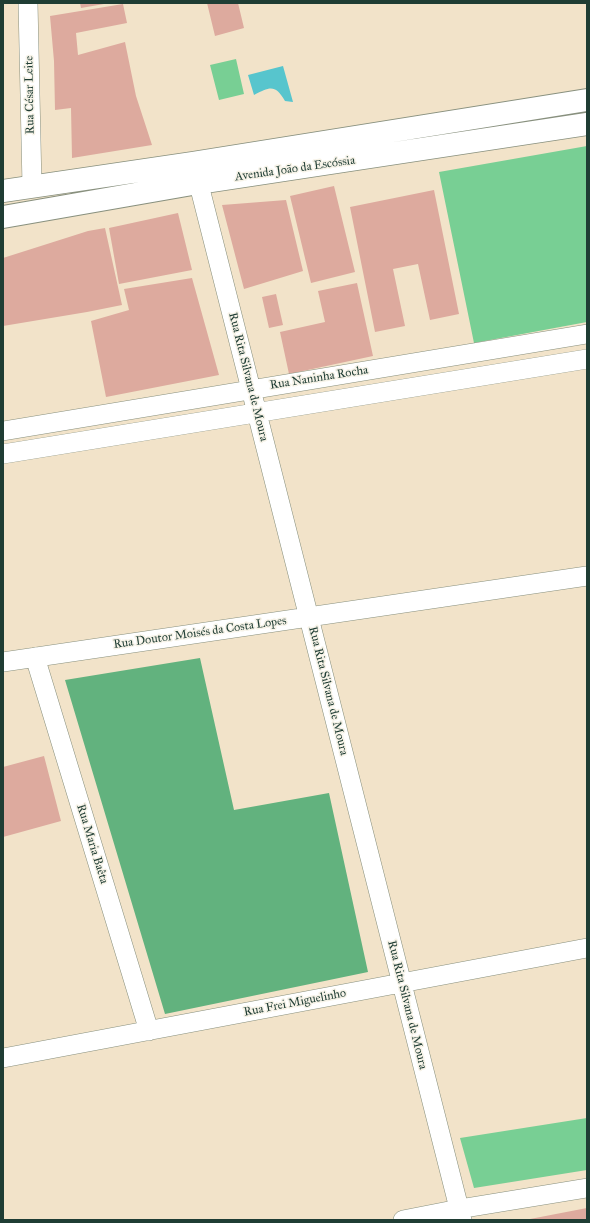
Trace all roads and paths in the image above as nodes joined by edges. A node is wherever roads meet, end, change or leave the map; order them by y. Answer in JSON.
{"nodes":[{"id":1,"x":28,"y":3,"type":"edge"},
{"id":2,"x":587,"y":100,"type":"edge"},
{"id":3,"x":587,"y":124,"type":"edge"},
{"id":4,"x":196,"y":173,"type":"junction"},
{"id":5,"x":32,"y":186,"type":"junction"},
{"id":6,"x":3,"y":191,"type":"edge"},
{"id":7,"x":3,"y":216,"type":"edge"},
{"id":8,"x":587,"y":334,"type":"edge"},
{"id":9,"x":587,"y":359,"type":"edge"},
{"id":10,"x":251,"y":390,"type":"junction"},
{"id":11,"x":257,"y":413,"type":"junction"},
{"id":12,"x":3,"y":431,"type":"edge"},
{"id":13,"x":3,"y":454,"type":"edge"},
{"id":14,"x":587,"y":576,"type":"edge"},
{"id":15,"x":308,"y":616,"type":"junction"},
{"id":16,"x":35,"y":657,"type":"junction"},
{"id":17,"x":3,"y":662,"type":"edge"},
{"id":18,"x":587,"y":948,"type":"edge"},
{"id":19,"x":401,"y":983,"type":"junction"},
{"id":20,"x":149,"y":1030,"type":"junction"},
{"id":21,"x":3,"y":1058,"type":"edge"},
{"id":22,"x":587,"y":1188,"type":"edge"},
{"id":23,"x":460,"y":1214,"type":"edge"},
{"id":24,"x":403,"y":1220,"type":"edge"}],
"edges":[{"from":1,"to":5,"type":"street","name":"Rua César Leite"},
{"from":2,"to":4,"type":"main road","name":"Avenida João da Escóssia"},
{"from":3,"to":4,"type":"main road","name":"Avenida João da Escóssia"},
{"from":4,"to":5,"type":"main road","name":"Avenida João da Escóssia"},
{"from":4,"to":7,"type":"main road","name":"Avenida João da Escóssia"},
{"from":4,"to":10,"type":"street","name":"Rua Rita Silvana de Moura"},
{"from":5,"to":6,"type":"main road","name":"Avenida João da Escóssia"},
{"from":8,"to":10,"type":"street","name":"Rua Naninha Rocha"},
{"from":9,"to":11,"type":"street","name":"Rua Naninha Rocha"},
{"from":10,"to":11,"type":"street","name":"Rua Rita Silvana de Moura"},
{"from":10,"to":12,"type":"street","name":"Rua Naninha Rocha"},
{"from":11,"to":13,"type":"street","name":"Rua Naninha Rocha"},
{"from":11,"to":15,"type":"street","name":"Rua Rita Silvana de Moura"},
{"from":14,"to":15,"type":"street","name":"Rua Doutor Moisés da Costa Lopes"},
{"from":15,"to":16,"type":"street","name":"Rua Doutor Moisés da Costa Lopes"},
{"from":15,"to":19,"type":"street","name":"Rua Rita Silvana de Moura"},
{"from":16,"to":17,"type":"street","name":"Rua Doutor Moisés da Costa Lopes"},
{"from":16,"to":20,"type":"street","name":"Rua Maria Baêta"},
{"from":18,"to":19,"type":"street","name":"Rua Frei Miguelinho"},
{"from":19,"to":20,"type":"street","name":"Rua Frei Miguelinho"},
{"from":19,"to":23,"type":"street","name":"Rua Rita Silvana de Moura"},
{"from":20,"to":21,"type":"street","name":"Rua Frei Miguelinho"},
{"from":22,"to":23,"type":"street"},
{"from":23,"to":24,"type":"street"}]}
